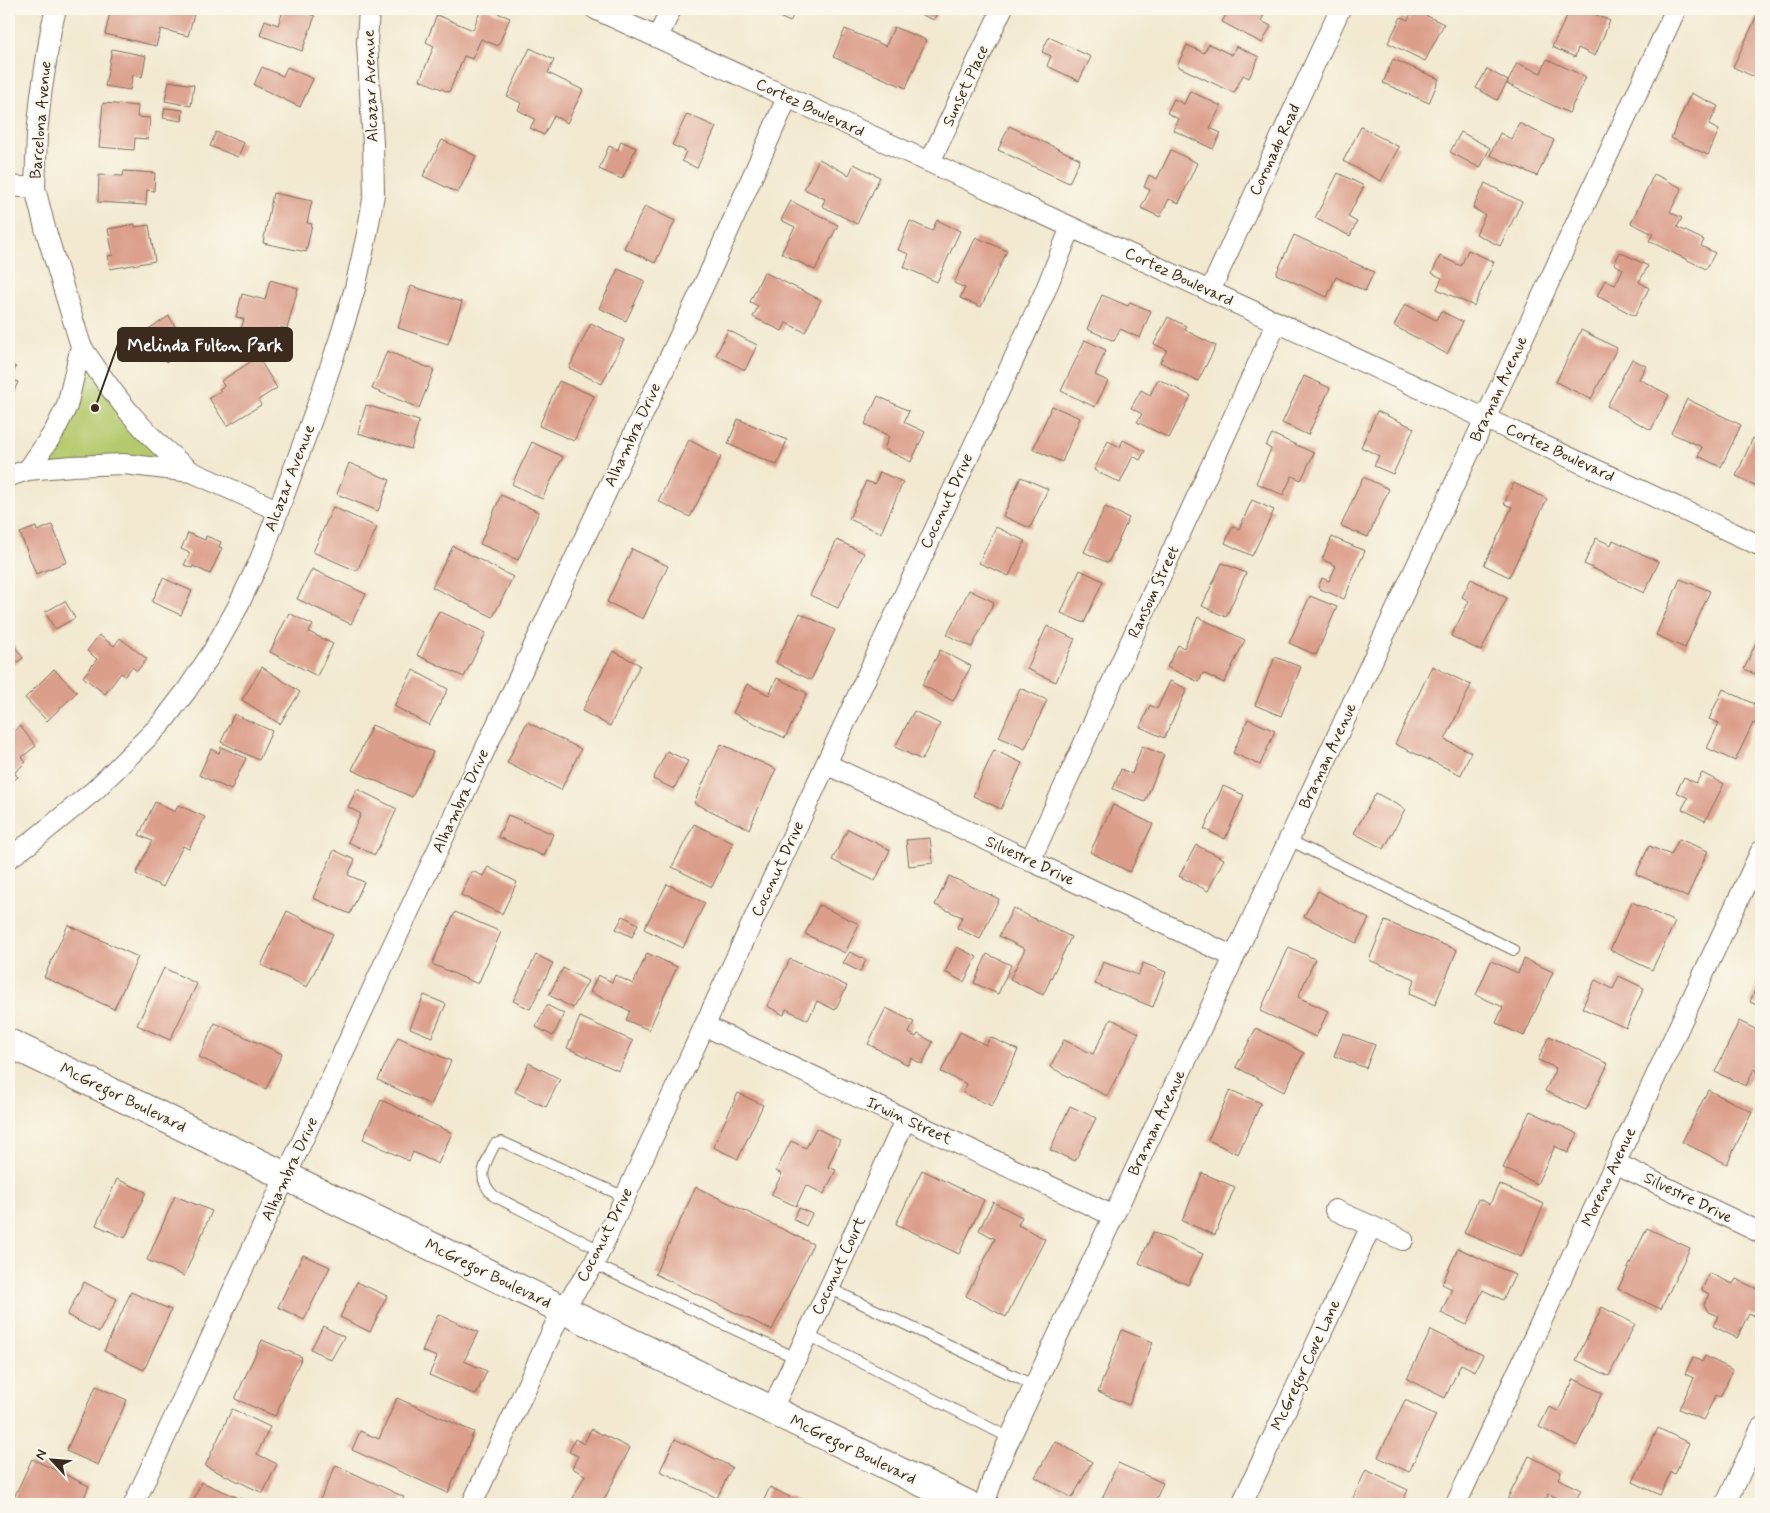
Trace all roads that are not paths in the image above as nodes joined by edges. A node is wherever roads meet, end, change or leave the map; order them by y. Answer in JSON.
{"nodes":[{"id":1,"x":56,"y":9,"type":"edge"},
{"id":2,"x":369,"y":9,"type":"edge"},
{"id":3,"x":595,"y":9,"type":"edge"},
{"id":4,"x":671,"y":9,"type":"edge"},
{"id":5,"x":1002,"y":9,"type":"edge"},
{"id":6,"x":1340,"y":9,"type":"edge"},
{"id":7,"x":1676,"y":9,"type":"edge"},
{"id":8,"x":658,"y":37,"type":"junction"},
{"id":9,"x":787,"y":98,"type":"junction"},
{"id":10,"x":930,"y":162,"type":"junction"},
{"id":11,"x":9,"y":186,"type":"edge"},
{"id":12,"x":35,"y":188,"type":"junction"},
{"id":13,"x":1072,"y":227,"type":"junction"},
{"id":14,"x":1210,"y":291,"type":"junction"},
{"id":15,"x":1278,"y":322,"type":"junction"},
{"id":16,"x":81,"y":346,"type":"junction"},
{"id":17,"x":1486,"y":418,"type":"junction"},
{"id":18,"x":28,"y":470,"type":"junction"},
{"id":19,"x":192,"y":472,"type":"junction"},
{"id":20,"x":9,"y":476,"type":"edge"},
{"id":21,"x":277,"y":510,"type":"junction"},
{"id":22,"x":1761,"y":546,"type":"edge"},
{"id":23,"x":826,"y":764,"type":"junction"},
{"id":24,"x":1289,"y":840,"type":"junction"},
{"id":25,"x":1761,"y":851,"type":"edge"},
{"id":26,"x":9,"y":858,"type":"edge"},
{"id":27,"x":1030,"y":861,"type":"junction"},
{"id":28,"x":1514,"y":950,"type":"dead end"},
{"id":29,"x":1234,"y":957,"type":"junction"},
{"id":30,"x":705,"y":1026,"type":"junction"},
{"id":31,"x":9,"y":1043,"type":"edge"},
{"id":32,"x":905,"y":1120,"type":"junction"},
{"id":33,"x":1615,"y":1163,"type":"junction"},
{"id":34,"x":287,"y":1177,"type":"junction"},
{"id":35,"x":625,"y":1198,"type":"junction"},
{"id":36,"x":1335,"y":1210,"type":"dead end"},
{"id":37,"x":1114,"y":1216,"type":"junction"},
{"id":38,"x":1371,"y":1226,"type":"junction"},
{"id":39,"x":1761,"y":1233,"type":"edge"},
{"id":40,"x":1403,"y":1240,"type":"dead end"},
{"id":41,"x":597,"y":1257,"type":"junction"},
{"id":42,"x":829,"y":1288,"type":"junction"},
{"id":43,"x":562,"y":1310,"type":"junction"},
{"id":44,"x":807,"y":1335,"type":"junction"},
{"id":45,"x":796,"y":1358,"type":"junction"},
{"id":46,"x":1035,"y":1386,"type":"junction"},
{"id":47,"x":771,"y":1410,"type":"junction"},
{"id":48,"x":1761,"y":1428,"type":"edge"},
{"id":49,"x":1010,"y":1438,"type":"junction"},
{"id":50,"x":134,"y":1504,"type":"edge"},
{"id":51,"x":472,"y":1504,"type":"edge"},
{"id":52,"x":967,"y":1504,"type":"edge"},
{"id":53,"x":984,"y":1504,"type":"edge"},
{"id":54,"x":1242,"y":1504,"type":"edge"},
{"id":55,"x":1456,"y":1504,"type":"edge"},
{"id":56,"x":1726,"y":1504,"type":"edge"}],
"edges":[{"from":1,"to":12,"type":"street","name":"Barcelona Avenue"},
{"from":2,"to":21,"type":"street","name":"Alcazar Avenue"},
{"from":3,"to":8,"type":"street","name":"Cortez Boulevard"},
{"from":4,"to":8,"type":"street"},
{"from":5,"to":10,"type":"street","name":"Sunset Place"},
{"from":6,"to":14,"type":"street","name":"Coronado Road"},
{"from":7,"to":17,"type":"street","name":"Braman Avenue"},
{"from":8,"to":9,"type":"street","name":"Cortez Boulevard"},
{"from":9,"to":10,"type":"street","name":"Cortez Boulevard"},
{"from":9,"to":34,"type":"street","name":"Alhambra Drive"},
{"from":10,"to":13,"type":"street","name":"Cortez Boulevard"},
{"from":11,"to":12,"type":"street"},
{"from":12,"to":16,"type":"street","name":"Barcelona Avenue"},
{"from":13,"to":14,"type":"street","name":"Cortez Boulevard"},
{"from":13,"to":23,"type":"street","name":"Coconut Drive"},
{"from":14,"to":15,"type":"street","name":"Cortez Boulevard"},
{"from":15,"to":17,"type":"street","name":"Cortez Boulevard"},
{"from":15,"to":27,"type":"street","name":"Ransom Street"},
{"from":16,"to":18,"type":"street"},
{"from":16,"to":19,"type":"street","name":"Barcelona Avenue"},
{"from":17,"to":22,"type":"street","name":"Cortez Boulevard"},
{"from":17,"to":24,"type":"street","name":"Braman Avenue"},
{"from":18,"to":19,"type":"street","name":"Barcelona Avenue"},
{"from":18,"to":20,"type":"street","name":"Barcelona Avenue"},
{"from":19,"to":21,"type":"street","name":"Barcelona Avenue"},
{"from":21,"to":26,"type":"street","name":"Alcazar Avenue"},
{"from":23,"to":27,"type":"street","name":"Silvestre Drive"},
{"from":23,"to":30,"type":"street","name":"Coconut Drive"},
{"from":24,"to":28,"type":"lane"},
{"from":24,"to":29,"type":"street","name":"Braman Avenue"},
{"from":25,"to":33,"type":"street","name":"Moreno Avenue"},
{"from":27,"to":29,"type":"street","name":"Silvestre Drive"},
{"from":29,"to":37,"type":"street","name":"Braman Avenue"},
{"from":30,"to":32,"type":"street","name":"Irwin Street"},
{"from":30,"to":35,"type":"street","name":"Coconut Drive"},
{"from":31,"to":34,"type":"main road","name":"McGregor Boulevard"},
{"from":32,"to":37,"type":"street","name":"Irwin Street"},
{"from":32,"to":42,"type":"street","name":"Coconut Court"},
{"from":33,"to":39,"type":"street","name":"Silvestre Drive"},
{"from":33,"to":55,"type":"street","name":"Moreno Avenue"},
{"from":34,"to":43,"type":"main road","name":"McGregor Boulevard"},
{"from":34,"to":50,"type":"street","name":"Alhambra Drive"},
{"from":35,"to":41,"type":"street","name":"Coconut Drive"},
{"from":35,"to":41,"type":"lane"},
{"from":36,"to":38,"type":"street"},
{"from":37,"to":46,"type":"street","name":"Braman Avenue"},
{"from":38,"to":40,"type":"street"},
{"from":38,"to":54,"type":"street","name":"McGregor Cove Lane"},
{"from":41,"to":43,"type":"street","name":"Coconut Drive"},
{"from":41,"to":45,"type":"lane"},
{"from":42,"to":44,"type":"street","name":"Coconut Court"},
{"from":42,"to":46,"type":"lane"},
{"from":43,"to":47,"type":"main road","name":"McGregor Boulevard"},
{"from":43,"to":51,"type":"street","name":"Coconut Drive"},
{"from":44,"to":45,"type":"street","name":"Coconut Court"},
{"from":44,"to":49,"type":"lane"},
{"from":45,"to":47,"type":"street","name":"Coconut Court"},
{"from":46,"to":49,"type":"street","name":"Braman Avenue"},
{"from":47,"to":52,"type":"main road","name":"McGregor Boulevard"},
{"from":48,"to":56,"type":"street"},
{"from":49,"to":53,"type":"street","name":"Braman Avenue"}]}
